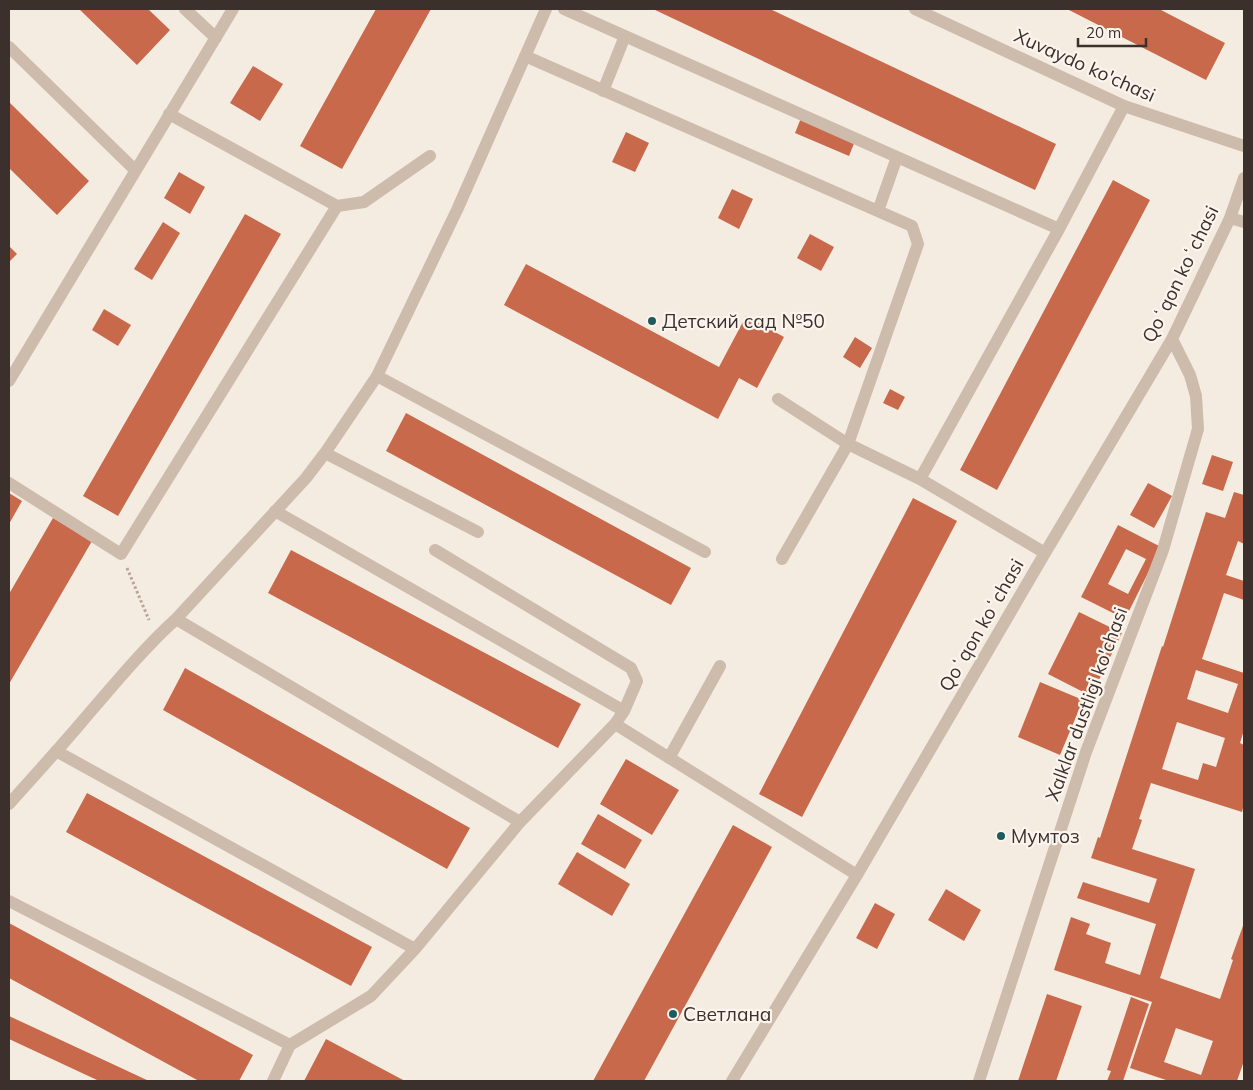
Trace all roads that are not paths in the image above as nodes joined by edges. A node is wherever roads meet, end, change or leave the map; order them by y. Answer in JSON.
{"nodes":[{"id":1,"x":186,"y":9,"type":"edge"},
{"id":2,"x":233,"y":9,"type":"edge"},
{"id":3,"x":546,"y":9,"type":"edge"},
{"id":4,"x":564,"y":9,"type":"edge"},
{"id":5,"x":915,"y":9,"type":"edge"},
{"id":6,"x":625,"y":36,"type":"junction"},
{"id":7,"x":216,"y":38,"type":"junction"},
{"id":8,"x":9,"y":47,"type":"edge"},
{"id":9,"x":525,"y":56,"type":"junction"},
{"id":10,"x":603,"y":91,"type":"junction"},
{"id":11,"x":1124,"y":106,"type":"junction"},
{"id":12,"x":169,"y":114,"type":"junction"},
{"id":13,"x":1244,"y":146,"type":"edge"},
{"id":14,"x":430,"y":156,"type":"dead end"},
{"id":15,"x":897,"y":157,"type":"junction"},
{"id":16,"x":135,"y":170,"type":"junction"},
{"id":17,"x":1244,"y":178,"type":"edge"},
{"id":18,"x":337,"y":206,"type":"junction"},
{"id":19,"x":878,"y":211,"type":"junction"},
{"id":20,"x":1230,"y":218,"type":"junction"},
{"id":21,"x":1244,"y":222,"type":"edge"},
{"id":22,"x":1059,"y":229,"type":"junction"},
{"id":23,"x":1172,"y":339,"type":"junction"},
{"id":24,"x":377,"y":376,"type":"junction"},
{"id":25,"x":9,"y":381,"type":"edge"},
{"id":26,"x":778,"y":399,"type":"dead end"},
{"id":27,"x":848,"y":444,"type":"junction"},
{"id":28,"x":324,"y":453,"type":"junction"},
{"id":29,"x":920,"y":479,"type":"junction"},
{"id":30,"x":9,"y":483,"type":"edge"},
{"id":31,"x":275,"y":511,"type":"junction"},
{"id":32,"x":478,"y":532,"type":"dead end"},
{"id":33,"x":434,"y":550,"type":"dead end"},
{"id":34,"x":705,"y":552,"type":"dead end"},
{"id":35,"x":1045,"y":553,"type":"junction"},
{"id":36,"x":782,"y":559,"type":"dead end"},
{"id":37,"x":176,"y":619,"type":"junction"},
{"id":38,"x":720,"y":666,"type":"dead end"},
{"id":39,"x":624,"y":711,"type":"junction"},
{"id":40,"x":615,"y":724,"type":"junction"},
{"id":41,"x":56,"y":751,"type":"junction"},
{"id":42,"x":669,"y":758,"type":"junction"},
{"id":43,"x":9,"y":804,"type":"edge"},
{"id":44,"x":520,"y":822,"type":"junction"},
{"id":45,"x":857,"y":875,"type":"junction"},
{"id":46,"x":9,"y":901,"type":"edge"},
{"id":47,"x":416,"y":949,"type":"junction"},
{"id":48,"x":290,"y":1045,"type":"junction"},
{"id":49,"x":273,"y":1081,"type":"edge"},
{"id":50,"x":732,"y":1081,"type":"edge"},
{"id":51,"x":978,"y":1081,"type":"edge"}],
"edges":[{"from":1,"to":7,"type":"street"},
{"from":2,"to":7,"type":"street"},
{"from":3,"to":9,"type":"street"},
{"from":4,"to":6,"type":"street"},
{"from":5,"to":11,"type":"street","name":"Xuvaydo ko'chasi"},
{"from":6,"to":10,"type":"street"},
{"from":6,"to":15,"type":"street"},
{"from":7,"to":12,"type":"street"},
{"from":8,"to":16,"type":"street"},
{"from":9,"to":10,"type":"street"},
{"from":9,"to":24,"type":"street"},
{"from":10,"to":19,"type":"street"},
{"from":11,"to":13,"type":"street","name":"Xuvaydo ko'chasi"},
{"from":11,"to":22,"type":"street"},
{"from":12,"to":16,"type":"street"},
{"from":12,"to":18,"type":"street"},
{"from":14,"to":18,"type":"street"},
{"from":15,"to":19,"type":"street"},
{"from":15,"to":22,"type":"street"},
{"from":16,"to":25,"type":"street"},
{"from":17,"to":20,"type":"street","name":"Qoʻqon koʻchasi"},
{"from":18,"to":30,"type":"street"},
{"from":19,"to":27,"type":"street"},
{"from":20,"to":21,"type":"street"},
{"from":20,"to":23,"type":"street","name":"Qoʻqon koʻchasi"},
{"from":22,"to":29,"type":"street"},
{"from":23,"to":35,"type":"street","name":"Qoʻqon koʻchasi"},
{"from":23,"to":51,"type":"street","name":"Xalklar dustligi ko'chasi"},
{"from":24,"to":28,"type":"street"},
{"from":24,"to":34,"type":"street"},
{"from":26,"to":27,"type":"street"},
{"from":27,"to":29,"type":"street"},
{"from":27,"to":36,"type":"street"},
{"from":28,"to":31,"type":"street"},
{"from":28,"to":32,"type":"street"},
{"from":29,"to":35,"type":"street"},
{"from":31,"to":37,"type":"street"},
{"from":31,"to":39,"type":"street"},
{"from":33,"to":39,"type":"street"},
{"from":35,"to":45,"type":"street","name":"Qoʻqon koʻchasi"},
{"from":37,"to":41,"type":"street"},
{"from":37,"to":44,"type":"street"},
{"from":38,"to":42,"type":"street"},
{"from":39,"to":40,"type":"street"},
{"from":40,"to":42,"type":"street"},
{"from":40,"to":44,"type":"street"},
{"from":41,"to":43,"type":"street"},
{"from":41,"to":47,"type":"street"},
{"from":42,"to":45,"type":"street"},
{"from":44,"to":47,"type":"street"},
{"from":45,"to":50,"type":"street","name":"Qoʻqon koʻchasi"},
{"from":46,"to":48,"type":"street"},
{"from":47,"to":48,"type":"street"},
{"from":48,"to":49,"type":"street"}]}
